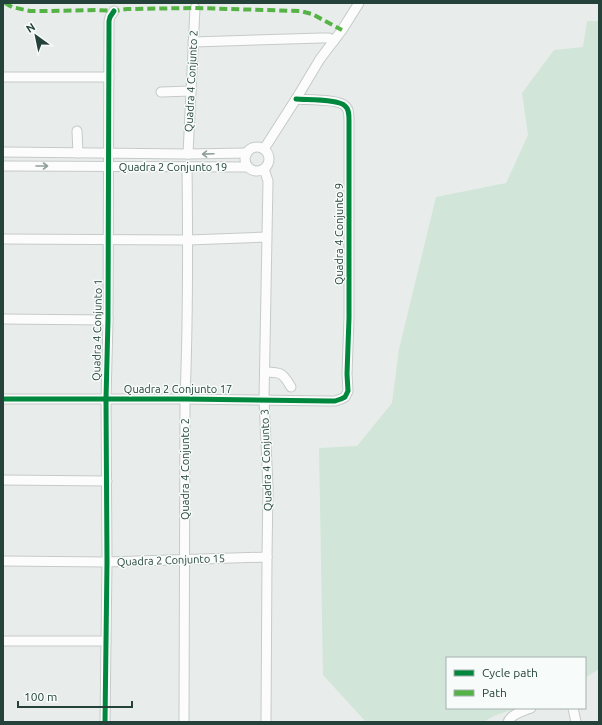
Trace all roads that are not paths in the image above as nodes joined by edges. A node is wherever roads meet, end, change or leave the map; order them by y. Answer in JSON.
{"nodes":[{"id":1,"x":359,"y":3,"type":"edge"},
{"id":2,"x":195,"y":8,"type":"dead end"},
{"id":3,"x":114,"y":12,"type":"dead end"},
{"id":4,"x":334,"y":41,"type":"junction"},
{"id":5,"x":193,"y":42,"type":"junction"},
{"id":6,"x":3,"y":77,"type":"edge"},
{"id":7,"x":109,"y":77,"type":"junction"},
{"id":8,"x":191,"y":91,"type":"junction"},
{"id":9,"x":161,"y":92,"type":"dead end"},
{"id":10,"x":296,"y":99,"type":"junction"},
{"id":11,"x":78,"y":131,"type":"dead end"},
{"id":12,"x":264,"y":149,"type":"junction"},
{"id":13,"x":3,"y":152,"type":"edge"},
{"id":14,"x":78,"y":153,"type":"junction"},
{"id":15,"x":108,"y":153,"type":"junction"},
{"id":16,"x":247,"y":153,"type":"junction"},
{"id":17,"x":188,"y":154,"type":"junction"},
{"id":18,"x":3,"y":166,"type":"edge"},
{"id":19,"x":108,"y":166,"type":"junction"},
{"id":20,"x":187,"y":167,"type":"junction"},
{"id":21,"x":248,"y":167,"type":"junction"},
{"id":22,"x":264,"y":169,"type":"junction"},
{"id":23,"x":266,"y":237,"type":"junction"},
{"id":24,"x":3,"y":239,"type":"edge"},
{"id":25,"x":108,"y":240,"type":"junction"},
{"id":26,"x":188,"y":240,"type":"junction"},
{"id":27,"x":3,"y":319,"type":"edge"},
{"id":28,"x":108,"y":320,"type":"junction"},
{"id":29,"x":265,"y":372,"type":"junction"},
{"id":30,"x":291,"y":387,"type":"dead end"},
{"id":31,"x":3,"y":399,"type":"edge"},
{"id":32,"x":106,"y":399,"type":"junction"},
{"id":33,"x":185,"y":399,"type":"junction"},
{"id":34,"x":264,"y":400,"type":"junction"},
{"id":35,"x":329,"y":402,"type":"joint"},
{"id":36,"x":3,"y":480,"type":"edge"},
{"id":37,"x":107,"y":481,"type":"junction"},
{"id":38,"x":267,"y":557,"type":"junction"},
{"id":39,"x":185,"y":560,"type":"junction"},
{"id":40,"x":3,"y":561,"type":"edge"},
{"id":41,"x":107,"y":562,"type":"junction"},
{"id":42,"x":3,"y":641,"type":"edge"},
{"id":43,"x":106,"y":641,"type":"junction"},
{"id":44,"x":529,"y":709,"type":"edge"},
{"id":45,"x":573,"y":709,"type":"edge"},
{"id":46,"x":105,"y":722,"type":"edge"},
{"id":47,"x":184,"y":722,"type":"edge"},
{"id":48,"x":266,"y":722,"type":"edge"},
{"id":49,"x":508,"y":722,"type":"edge"},
{"id":50,"x":576,"y":722,"type":"edge"}],
"edges":[{"from":1,"to":4,"type":"street"},
{"from":2,"to":5,"type":"street","name":"Quadra 4 Conjunto 2"},
{"from":3,"to":7,"type":"street","name":"Quadra 4 Conjunto 1"},
{"from":4,"to":5,"type":"street"},
{"from":4,"to":10,"type":"street"},
{"from":5,"to":8,"type":"street","name":"Quadra 4 Conjunto 2"},
{"from":6,"to":7,"type":"street"},
{"from":7,"to":15,"type":"street","name":"Quadra 4 Conjunto 1"},
{"from":8,"to":9,"type":"street"},
{"from":8,"to":17,"type":"street","name":"Quadra 4 Conjunto 2"},
{"from":10,"to":12,"type":"street"},
{"from":10,"to":35,"type":"street","name":"Quadra 4 Conjunto 9"},
{"from":11,"to":14,"type":"street"},
{"from":12,"to":16,"type":"street"},
{"from":12,"to":22,"type":"street"},
{"from":13,"to":14,"type":"street"},
{"from":14,"to":15,"type":"street"},
{"from":15,"to":17,"type":"street"},
{"from":15,"to":19,"type":"street","name":"Quadra 4 Conjunto 1"},
{"from":16,"to":17,"type":"street","one_way":true},
{"from":16,"to":21,"type":"street"},
{"from":18,"to":19,"type":"street","name":"Quadra 2 Conjunto 19","one_way":true},
{"from":19,"to":20,"type":"street","name":"Quadra 2 Conjunto 19"},
{"from":19,"to":25,"type":"street","name":"Quadra 4 Conjunto 1"},
{"from":20,"to":21,"type":"street","name":"Quadra 2 Conjunto 19"},
{"from":20,"to":26,"type":"street","name":"Quadra 4 Conjunto 2"},
{"from":21,"to":22,"type":"street"},
{"from":22,"to":23,"type":"street","name":"Quadra 4 Conjunto 3"},
{"from":23,"to":26,"type":"street"},
{"from":23,"to":29,"type":"street","name":"Quadra 4 Conjunto 3"},
{"from":24,"to":25,"type":"street"},
{"from":25,"to":26,"type":"street"},
{"from":25,"to":28,"type":"street","name":"Quadra 4 Conjunto 1"},
{"from":26,"to":33,"type":"street","name":"Quadra 4 Conjunto 2"},
{"from":27,"to":28,"type":"street"},
{"from":28,"to":32,"type":"street","name":"Quadra 4 Conjunto 1"},
{"from":29,"to":30,"type":"street"},
{"from":29,"to":34,"type":"street","name":"Quadra 4 Conjunto 3"},
{"from":31,"to":32,"type":"street","name":"Quadra 2 Conjunto 17"},
{"from":32,"to":33,"type":"street","name":"Quadra 2 Conjunto 17"},
{"from":32,"to":37,"type":"street","name":"Quadra 4 Conjunto 1"},
{"from":33,"to":34,"type":"street","name":"Quadra 2 Conjunto 17"},
{"from":33,"to":39,"type":"street","name":"Quadra 4 Conjunto 2"},
{"from":34,"to":35,"type":"street","name":"Quadra 2 Conjunto 17"},
{"from":34,"to":38,"type":"street","name":"Quadra 4 Conjunto 3"},
{"from":36,"to":37,"type":"street"},
{"from":37,"to":41,"type":"street","name":"Quadra 4 Conjunto 1"},
{"from":38,"to":39,"type":"street","name":"Quadra 2 Conjunto 15"},
{"from":38,"to":48,"type":"street","name":"Quadra 4 Conjunto 3"},
{"from":39,"to":41,"type":"street","name":"Quadra 2 Conjunto 15"},
{"from":39,"to":47,"type":"street","name":"Quadra 4 Conjunto 2"},
{"from":40,"to":41,"type":"street","name":"Quadra 2 Conjunto 15"},
{"from":41,"to":43,"type":"street","name":"Quadra 4 Conjunto 1"},
{"from":42,"to":43,"type":"street"},
{"from":43,"to":46,"type":"street","name":"Quadra 4 Conjunto 1"},
{"from":44,"to":49,"type":"street"},
{"from":45,"to":50,"type":"street"}]}
